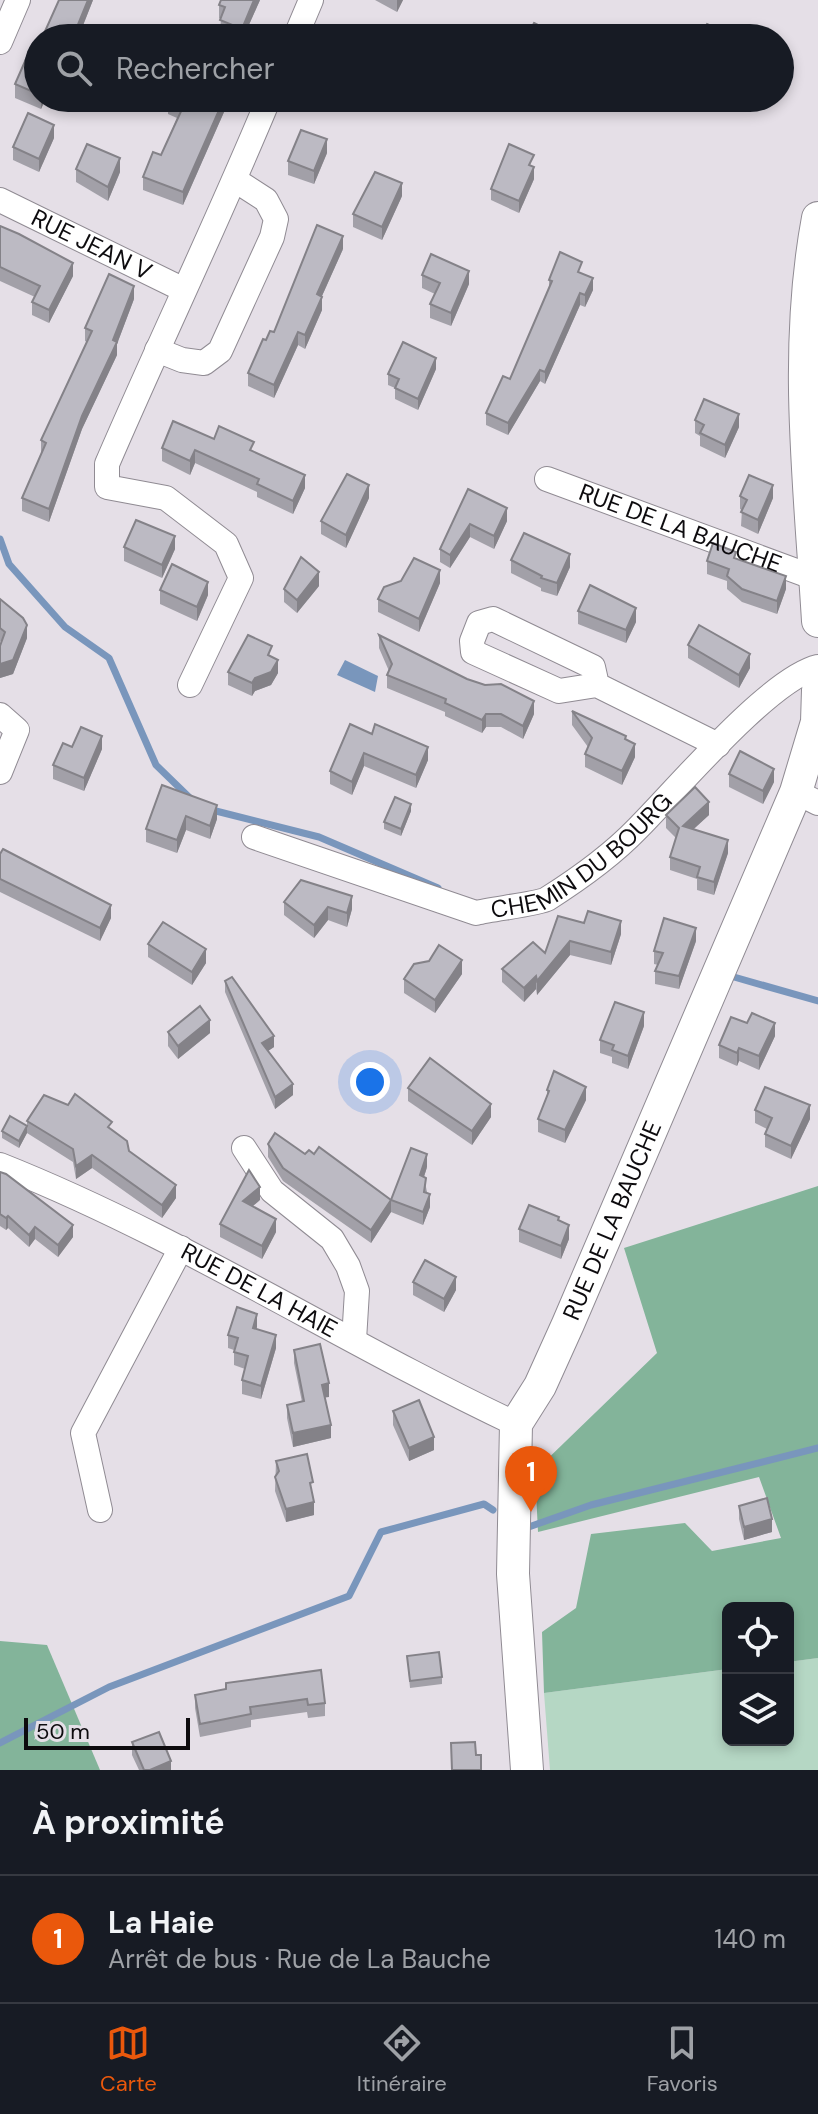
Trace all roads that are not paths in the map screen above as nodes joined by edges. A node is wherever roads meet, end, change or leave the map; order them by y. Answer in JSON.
{"nodes":[{"id":1,"x":18,"y":0,"type":"edge"},
{"id":2,"x":311,"y":0,"type":"edge"},
{"id":3,"x":301,"y":24,"type":"edge"},
{"id":4,"x":0,"y":42,"type":"edge"},
{"id":5,"x":263,"y":112,"type":"edge"},
{"id":6,"x":235,"y":180,"type":"junction"},
{"id":7,"x":0,"y":200,"type":"edge"},
{"id":8,"x":818,"y":218,"type":"edge"},
{"id":9,"x":182,"y":289,"type":"junction"},
{"id":10,"x":157,"y":350,"type":"junction"},
{"id":11,"x":547,"y":479,"type":"dead end"},
{"id":12,"x":815,"y":578,"type":"junction"},
{"id":13,"x":818,"y":621,"type":"edge"},
{"id":14,"x":818,"y":667,"type":"edge"},
{"id":15,"x":190,"y":685,"type":"dead end"},
{"id":16,"x":597,"y":685,"type":"junction"},
{"id":17,"x":818,"y":690,"type":"edge"},
{"id":18,"x":8,"y":722,"type":"edge"},
{"id":19,"x":718,"y":745,"type":"junction"},
{"id":20,"x":0,"y":772,"type":"edge"},
{"id":21,"x":807,"y":797,"type":"edge"},
{"id":22,"x":254,"y":837,"type":"dead end"},
{"id":23,"x":244,"y":1148,"type":"dead end"},
{"id":24,"x":0,"y":1165,"type":"edge"},
{"id":25,"x":181,"y":1248,"type":"junction"},
{"id":26,"x":354,"y":1340,"type":"junction"},
{"id":27,"x":516,"y":1424,"type":"junction"},
{"id":28,"x":100,"y":1510,"type":"dead end"},
{"id":29,"x":527,"y":1770,"type":"edge"}],
"edges":[{"from":1,"to":4,"type":"street"},
{"from":2,"to":3,"type":"street"},
{"from":5,"to":6,"type":"street"},
{"from":6,"to":9,"type":"street"},
{"from":6,"to":10,"type":"street"},
{"from":7,"to":9,"type":"street","name":"RUE JEAN V"},
{"from":8,"to":12,"type":"street","name":"RUE DE LA BAUCHE"},
{"from":9,"to":10,"type":"street"},
{"from":10,"to":15,"type":"street"},
{"from":11,"to":12,"type":"street","name":"RUE DE LA BAUCHE"},
{"from":12,"to":13,"type":"street","name":"RUE DE LA BAUCHE"},
{"from":14,"to":19,"type":"street","name":"CHEMIN DU BOURG"},
{"from":16,"to":16,"type":"street"},
{"from":16,"to":19,"type":"street"},
{"from":17,"to":21,"type":"street","name":"RUE DE LA BAUCHE"},
{"from":18,"to":20,"type":"street"},
{"from":19,"to":22,"type":"street","name":"CHEMIN DU BOURG"},
{"from":21,"to":27,"type":"street","name":"RUE DE LA BAUCHE"},
{"from":23,"to":26,"type":"street"},
{"from":24,"to":25,"type":"street","name":"RUE DE LA HAIE"},
{"from":25,"to":26,"type":"street","name":"RUE DE LA HAIE"},
{"from":25,"to":28,"type":"street"},
{"from":26,"to":27,"type":"street","name":"RUE DE LA HAIE"},
{"from":27,"to":29,"type":"street"}]}
